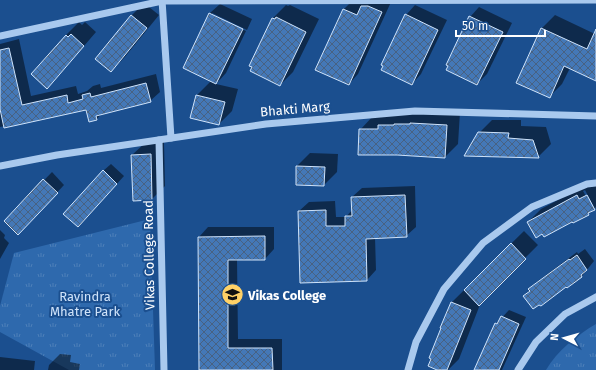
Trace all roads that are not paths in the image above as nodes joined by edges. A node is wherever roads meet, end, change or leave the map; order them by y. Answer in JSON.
{"nodes":[{"id":1,"x":162,"y":0,"type":"edge"},
{"id":2,"x":498,"y":0,"type":"edge"},
{"id":3,"x":596,"y":0,"type":"edge"},
{"id":4,"x":0,"y":36,"type":"edge"},
{"id":5,"x":596,"y":116,"type":"edge"},
{"id":6,"x":171,"y":138,"type":"junction"},
{"id":7,"x":159,"y":140,"type":"junction"},
{"id":8,"x":0,"y":166,"type":"edge"},
{"id":9,"x":596,"y":183,"type":"edge"},
{"id":10,"x":596,"y":298,"type":"edge"},
{"id":11,"x":164,"y":370,"type":"edge"},
{"id":12,"x":408,"y":370,"type":"edge"},
{"id":13,"x":518,"y":370,"type":"edge"}],
"edges":[{"from":1,"to":2,"type":"street"},
{"from":1,"to":4,"type":"street"},
{"from":1,"to":6,"type":"street"},
{"from":2,"to":3,"type":"street"},
{"from":5,"to":6,"type":"street","name":"Bhakti Marg"},
{"from":6,"to":7,"type":"street","name":"Bhakti Marg"},
{"from":7,"to":8,"type":"street","name":"Bhakti Marg"},
{"from":7,"to":11,"type":"street","name":"Vikas College Road"},
{"from":9,"to":12,"type":"street"},
{"from":10,"to":13,"type":"street"}]}
